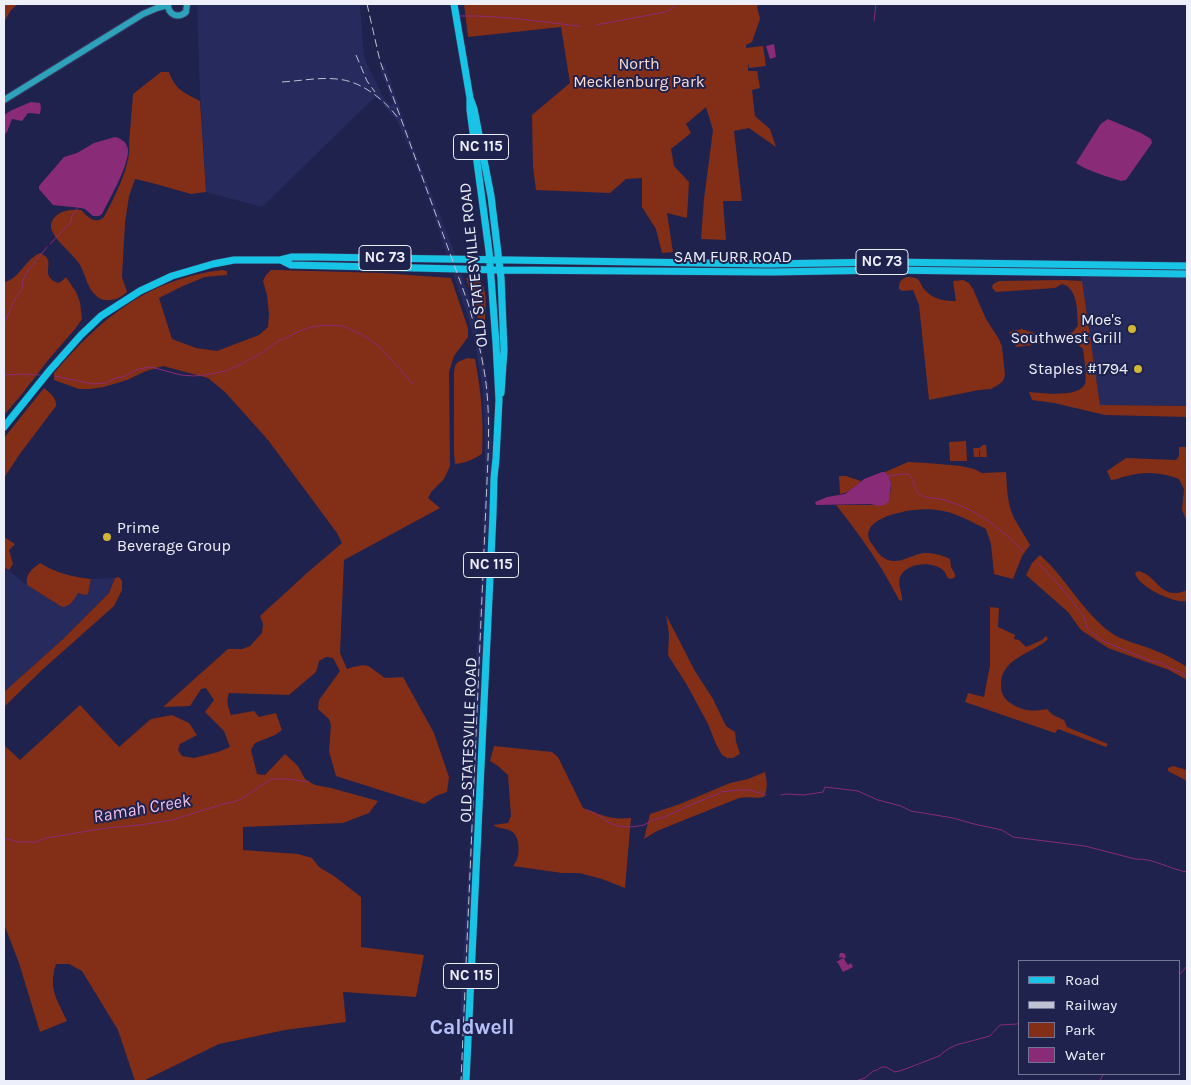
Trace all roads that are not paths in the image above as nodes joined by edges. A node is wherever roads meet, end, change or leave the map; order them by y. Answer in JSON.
{"nodes":[{"id":1,"x":454,"y":4,"type":"edge"},
{"id":2,"x":188,"y":5,"type":"edge"},
{"id":3,"x":168,"y":7,"type":"edge"},
{"id":4,"x":470,"y":98,"type":"junction"},
{"id":5,"x":4,"y":100,"type":"edge"},
{"id":6,"x":473,"y":137,"type":"junction"},
{"id":7,"x":487,"y":179,"type":"junction"},
{"id":8,"x":280,"y":260,"type":"junction"},
{"id":9,"x":490,"y":260,"type":"junction"},
{"id":10,"x":498,"y":260,"type":"junction"},
{"id":11,"x":934,"y":263,"type":"junction"},
{"id":12,"x":767,"y":264,"type":"junction"},
{"id":13,"x":1047,"y":264,"type":"junction"},
{"id":14,"x":1187,"y":266,"type":"edge"},
{"id":15,"x":490,"y":270,"type":"junction"},
{"id":16,"x":500,"y":270,"type":"junction"},
{"id":17,"x":859,"y":270,"type":"junction"},
{"id":18,"x":712,"y":271,"type":"junction"},
{"id":19,"x":979,"y":271,"type":"junction"},
{"id":20,"x":1187,"y":274,"type":"edge"},
{"id":21,"x":499,"y":400,"type":"junction"},
{"id":22,"x":4,"y":427,"type":"edge"},
{"id":23,"x":466,"y":1081,"type":"edge"}],
"edges":[{"from":1,"to":4,"type":"main road","name":"OLD STATESVILLE ROAD","number":"NC 115"},
{"from":2,"to":3,"type":"street"},
{"from":3,"to":5,"type":"street"},
{"from":4,"to":6,"type":"main road","name":"OLD STATESVILLE ROAD","number":"NC 115"},
{"from":4,"to":7,"type":"main road","name":"OLD STATESVILLE ROAD","number":"NC 115"},
{"from":6,"to":7,"type":"main road"},
{"from":6,"to":9,"type":"main road","name":"OLD STATESVILLE ROAD","number":"NC 115"},
{"from":7,"to":10,"type":"main road","name":"OLD STATESVILLE ROAD","number":"NC 115"},
{"from":8,"to":9,"type":"main road","name":"SAM FURR ROAD","number":"NC 73"},
{"from":8,"to":15,"type":"main road","name":"SAM FURR ROAD","number":"NC 73"},
{"from":8,"to":22,"type":"main road","name":"SAM FURR ROAD","number":"NC 73"},
{"from":9,"to":10,"type":"main road","name":"SAM FURR ROAD","number":"NC 73"},
{"from":9,"to":15,"type":"main road","name":"OLD STATESVILLE ROAD","number":"NC 115"},
{"from":10,"to":12,"type":"main road","name":"SAM FURR ROAD","number":"NC 73"},
{"from":10,"to":16,"type":"main road","name":"OLD STATESVILLE ROAD","number":"NC 115"},
{"from":11,"to":12,"type":"main road","name":"SAM FURR ROAD","number":"NC 73"},
{"from":11,"to":13,"type":"main road","name":"SAM FURR ROAD","number":"NC 73"},
{"from":11,"to":17,"type":"main road"},
{"from":12,"to":18,"type":"main road"},
{"from":13,"to":14,"type":"main road","name":"SAM FURR ROAD","number":"NC 73"},
{"from":13,"to":19,"type":"main road"},
{"from":15,"to":16,"type":"main road","name":"SAM FURR ROAD","number":"NC 73"},
{"from":15,"to":21,"type":"main road","name":"OLD STATESVILLE ROAD","number":"NC 115"},
{"from":16,"to":18,"type":"main road","name":"SAM FURR ROAD","number":"NC 73"},
{"from":16,"to":21,"type":"main road","name":"OLD STATESVILLE ROAD","number":"NC 115"},
{"from":17,"to":18,"type":"main road","name":"SAM FURR ROAD","number":"NC 73"},
{"from":17,"to":19,"type":"main road","name":"SAM FURR ROAD","number":"NC 73"},
{"from":19,"to":20,"type":"main road","name":"SAM FURR ROAD","number":"NC 73"},
{"from":21,"to":23,"type":"main road","name":"OLD STATESVILLE ROAD","number":"NC 115"}]}
